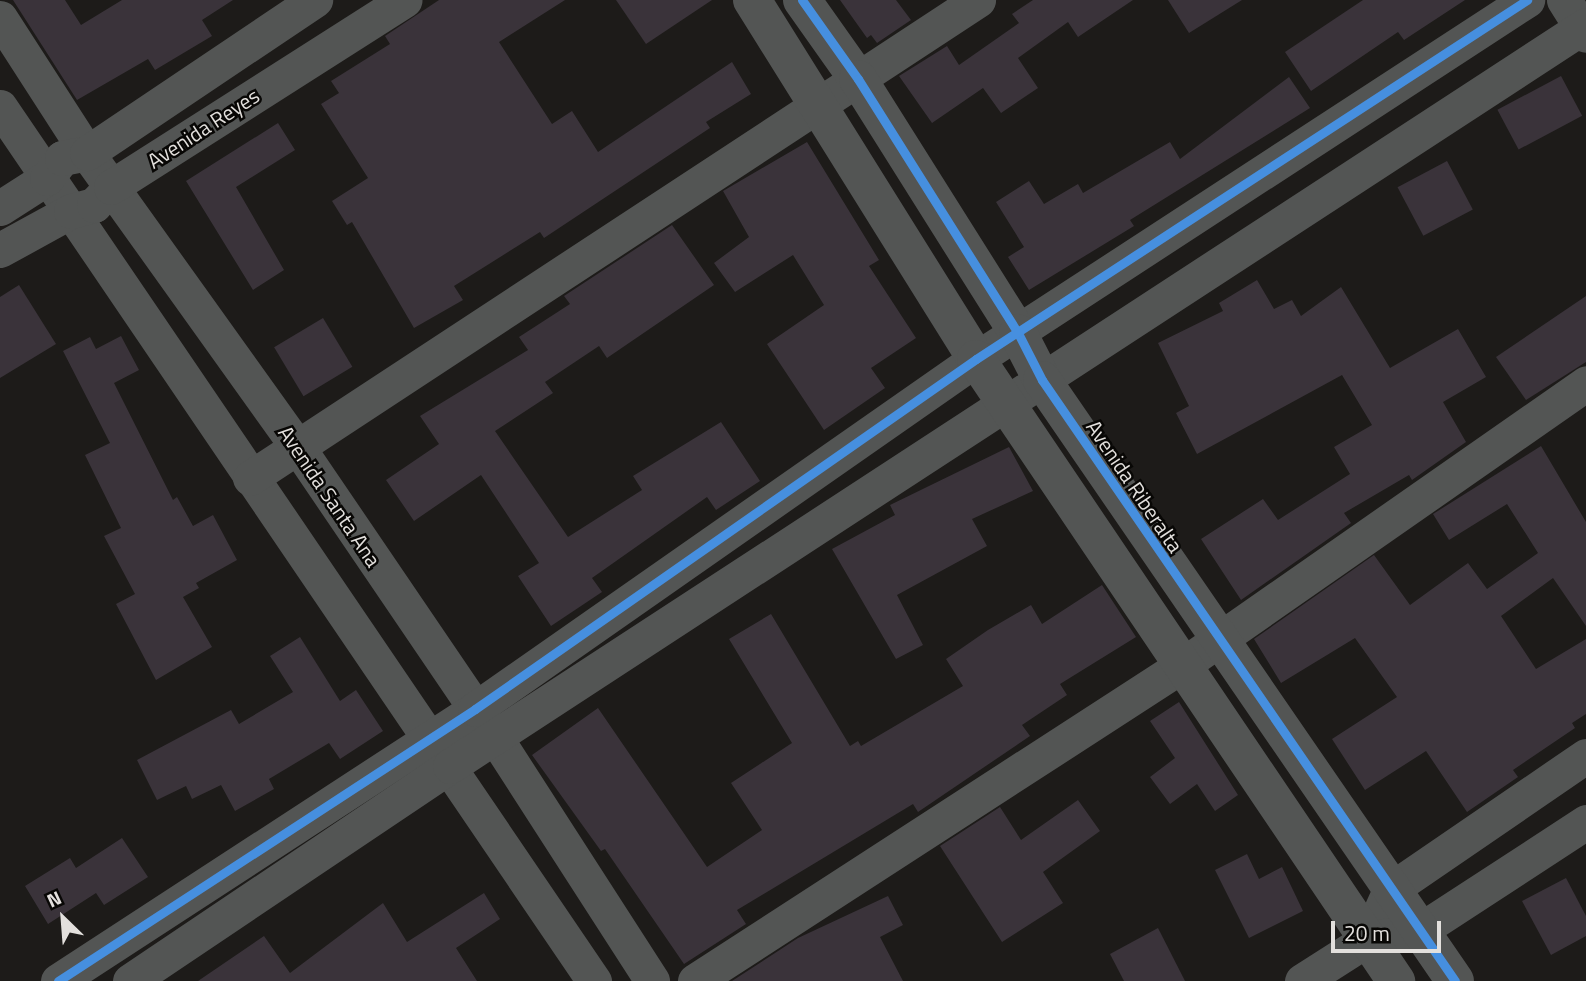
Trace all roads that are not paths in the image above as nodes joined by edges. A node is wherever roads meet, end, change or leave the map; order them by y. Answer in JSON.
{"nodes":[{"id":1,"x":315,"y":0,"type":"edge"},
{"id":2,"x":404,"y":0,"type":"edge"},
{"id":3,"x":752,"y":0,"type":"edge"},
{"id":4,"x":802,"y":0,"type":"edge"},
{"id":5,"x":978,"y":0,"type":"edge"},
{"id":6,"x":1527,"y":0,"type":"edge"},
{"id":7,"x":0,"y":18,"type":"edge"},
{"id":8,"x":1579,"y":22,"type":"edge"},
{"id":9,"x":858,"y":79,"type":"junction"},
{"id":10,"x":818,"y":104,"type":"junction"},
{"id":11,"x":0,"y":107,"type":"edge"},
{"id":12,"x":87,"y":153,"type":"junction"},
{"id":13,"x":47,"y":178,"type":"junction"},
{"id":14,"x":111,"y":187,"type":"junction"},
{"id":15,"x":0,"y":208,"type":"edge"},
{"id":16,"x":71,"y":211,"type":"junction"},
{"id":17,"x":0,"y":250,"type":"edge"},
{"id":18,"x":1018,"y":333,"type":"junction"},
{"id":19,"x":976,"y":359,"type":"junction"},
{"id":20,"x":1042,"y":380,"type":"junction"},
{"id":21,"x":1586,"y":383,"type":"edge"},
{"id":22,"x":1010,"y":403,"type":"junction"},
{"id":23,"x":296,"y":446,"type":"junction"},
{"id":24,"x":250,"y":478,"type":"junction"},
{"id":25,"x":1217,"y":637,"type":"junction"},
{"id":26,"x":1181,"y":666,"type":"junction"},
{"id":27,"x":485,"y":723,"type":"junction"},
{"id":28,"x":440,"y":752,"type":"junction"},
{"id":29,"x":1586,"y":757,"type":"edge"},
{"id":30,"x":1586,"y":822,"type":"edge"},
{"id":31,"x":1390,"y":890,"type":"junction"},
{"id":32,"x":1422,"y":929,"type":"junction"},
{"id":33,"x":1368,"y":939,"type":"junction"},
{"id":34,"x":58,"y":981,"type":"edge"},
{"id":35,"x":130,"y":981,"type":"edge"},
{"id":36,"x":594,"y":981,"type":"edge"},
{"id":37,"x":652,"y":981,"type":"edge"},
{"id":38,"x":695,"y":981,"type":"edge"},
{"id":39,"x":1302,"y":981,"type":"edge"},
{"id":40,"x":1396,"y":981,"type":"edge"},
{"id":41,"x":1455,"y":981,"type":"edge"}],
"edges":[{"from":1,"to":12,"type":"street","name":"Avenida Reyes"},
{"from":2,"to":14,"type":"street","name":"Avenida Reyes"},
{"from":3,"to":10,"type":"street"},
{"from":4,"to":9,"type":"street","name":"Avenida Riberalta"},
{"from":5,"to":9,"type":"street"},
{"from":6,"to":18,"type":"street"},
{"from":7,"to":12,"type":"street","name":"Avenida Santa Ana"},
{"from":8,"to":20,"type":"street"},
{"from":9,"to":10,"type":"street"},
{"from":9,"to":18,"type":"street","name":"Avenida Riberalta"},
{"from":10,"to":19,"type":"street"},
{"from":10,"to":23,"type":"street"},
{"from":11,"to":13,"type":"street"},
{"from":12,"to":13,"type":"street","name":"Avenida Reyes"},
{"from":12,"to":14,"type":"street","name":"Avenida Santa Ana"},
{"from":13,"to":15,"type":"street","name":"Avenida Reyes"},
{"from":13,"to":16,"type":"street"},
{"from":14,"to":16,"type":"street","name":"Avenida Reyes"},
{"from":14,"to":23,"type":"street","name":"Avenida Santa Ana"},
{"from":16,"to":17,"type":"street","name":"Avenida Reyes"},
{"from":16,"to":24,"type":"street"},
{"from":18,"to":19,"type":"street"},
{"from":18,"to":20,"type":"street","name":"Avenida Riberalta"},
{"from":19,"to":22,"type":"street"},
{"from":19,"to":27,"type":"street"},
{"from":20,"to":22,"type":"street"},
{"from":20,"to":25,"type":"street","name":"Avenida Riberalta"},
{"from":21,"to":25,"type":"street"},
{"from":22,"to":26,"type":"street"},
{"from":22,"to":27,"type":"street"},
{"from":23,"to":24,"type":"street"},
{"from":23,"to":27,"type":"street","name":"Avenida Santa Ana"},
{"from":24,"to":28,"type":"street"},
{"from":25,"to":26,"type":"street"},
{"from":25,"to":31,"type":"street","name":"Avenida Riberalta"},
{"from":26,"to":33,"type":"street"},
{"from":26,"to":38,"type":"street"},
{"from":27,"to":28,"type":"street"},
{"from":27,"to":37,"type":"street","name":"Avenida Santa Ana"},
{"from":28,"to":34,"type":"street"},
{"from":28,"to":35,"type":"street"},
{"from":28,"to":36,"type":"street"},
{"from":29,"to":31,"type":"street"},
{"from":30,"to":32,"type":"street"},
{"from":31,"to":32,"type":"street","name":"Avenida Riberalta"},
{"from":31,"to":33,"type":"street"},
{"from":32,"to":33,"type":"street"},
{"from":32,"to":41,"type":"street","name":"Avenida Riberalta"},
{"from":33,"to":39,"type":"street"},
{"from":33,"to":40,"type":"street"}]}
